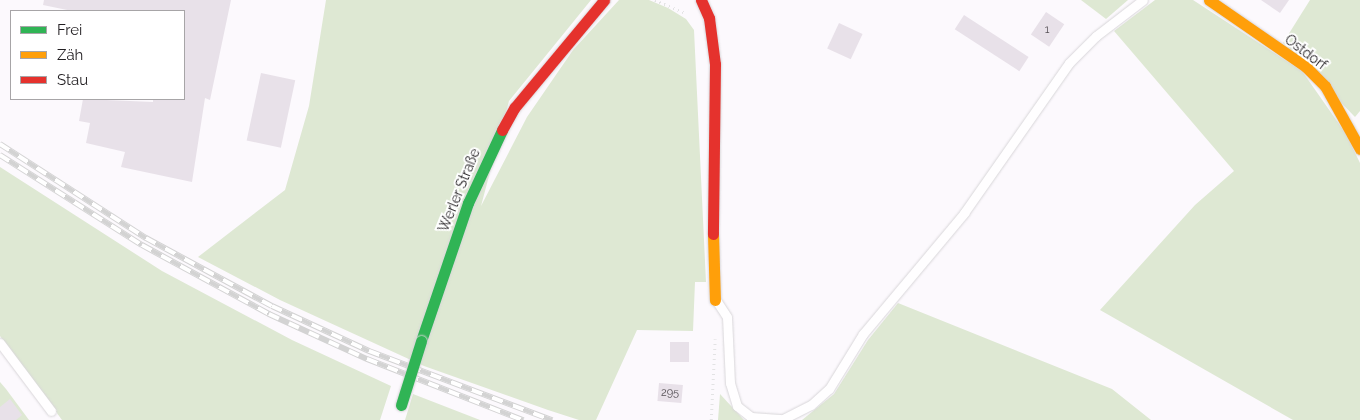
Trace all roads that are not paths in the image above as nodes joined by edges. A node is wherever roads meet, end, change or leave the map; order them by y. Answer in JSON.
{"nodes":[{"id":1,"x":604,"y":0,"type":"edge"},
{"id":2,"x":701,"y":0,"type":"edge"},
{"id":3,"x":1143,"y":0,"type":"edge"},
{"id":4,"x":1209,"y":0,"type":"edge"},
{"id":5,"x":1360,"y":149,"type":"edge"},
{"id":6,"x":715,"y":300,"type":"joint"},
{"id":7,"x":0,"y":343,"type":"edge"},
{"id":8,"x":51,"y":411,"type":"dead end"},
{"id":9,"x":396,"y":420,"type":"edge"}],
"edges":[{"from":1,"to":9,"type":"street","name":"Werler Straße","bridge":true},
{"from":2,"to":6,"type":"street"},
{"from":3,"to":6,"type":"lane"},
{"from":4,"to":5,"type":"street","name":"Ostdorf"},
{"from":7,"to":8,"type":"lane"}]}
